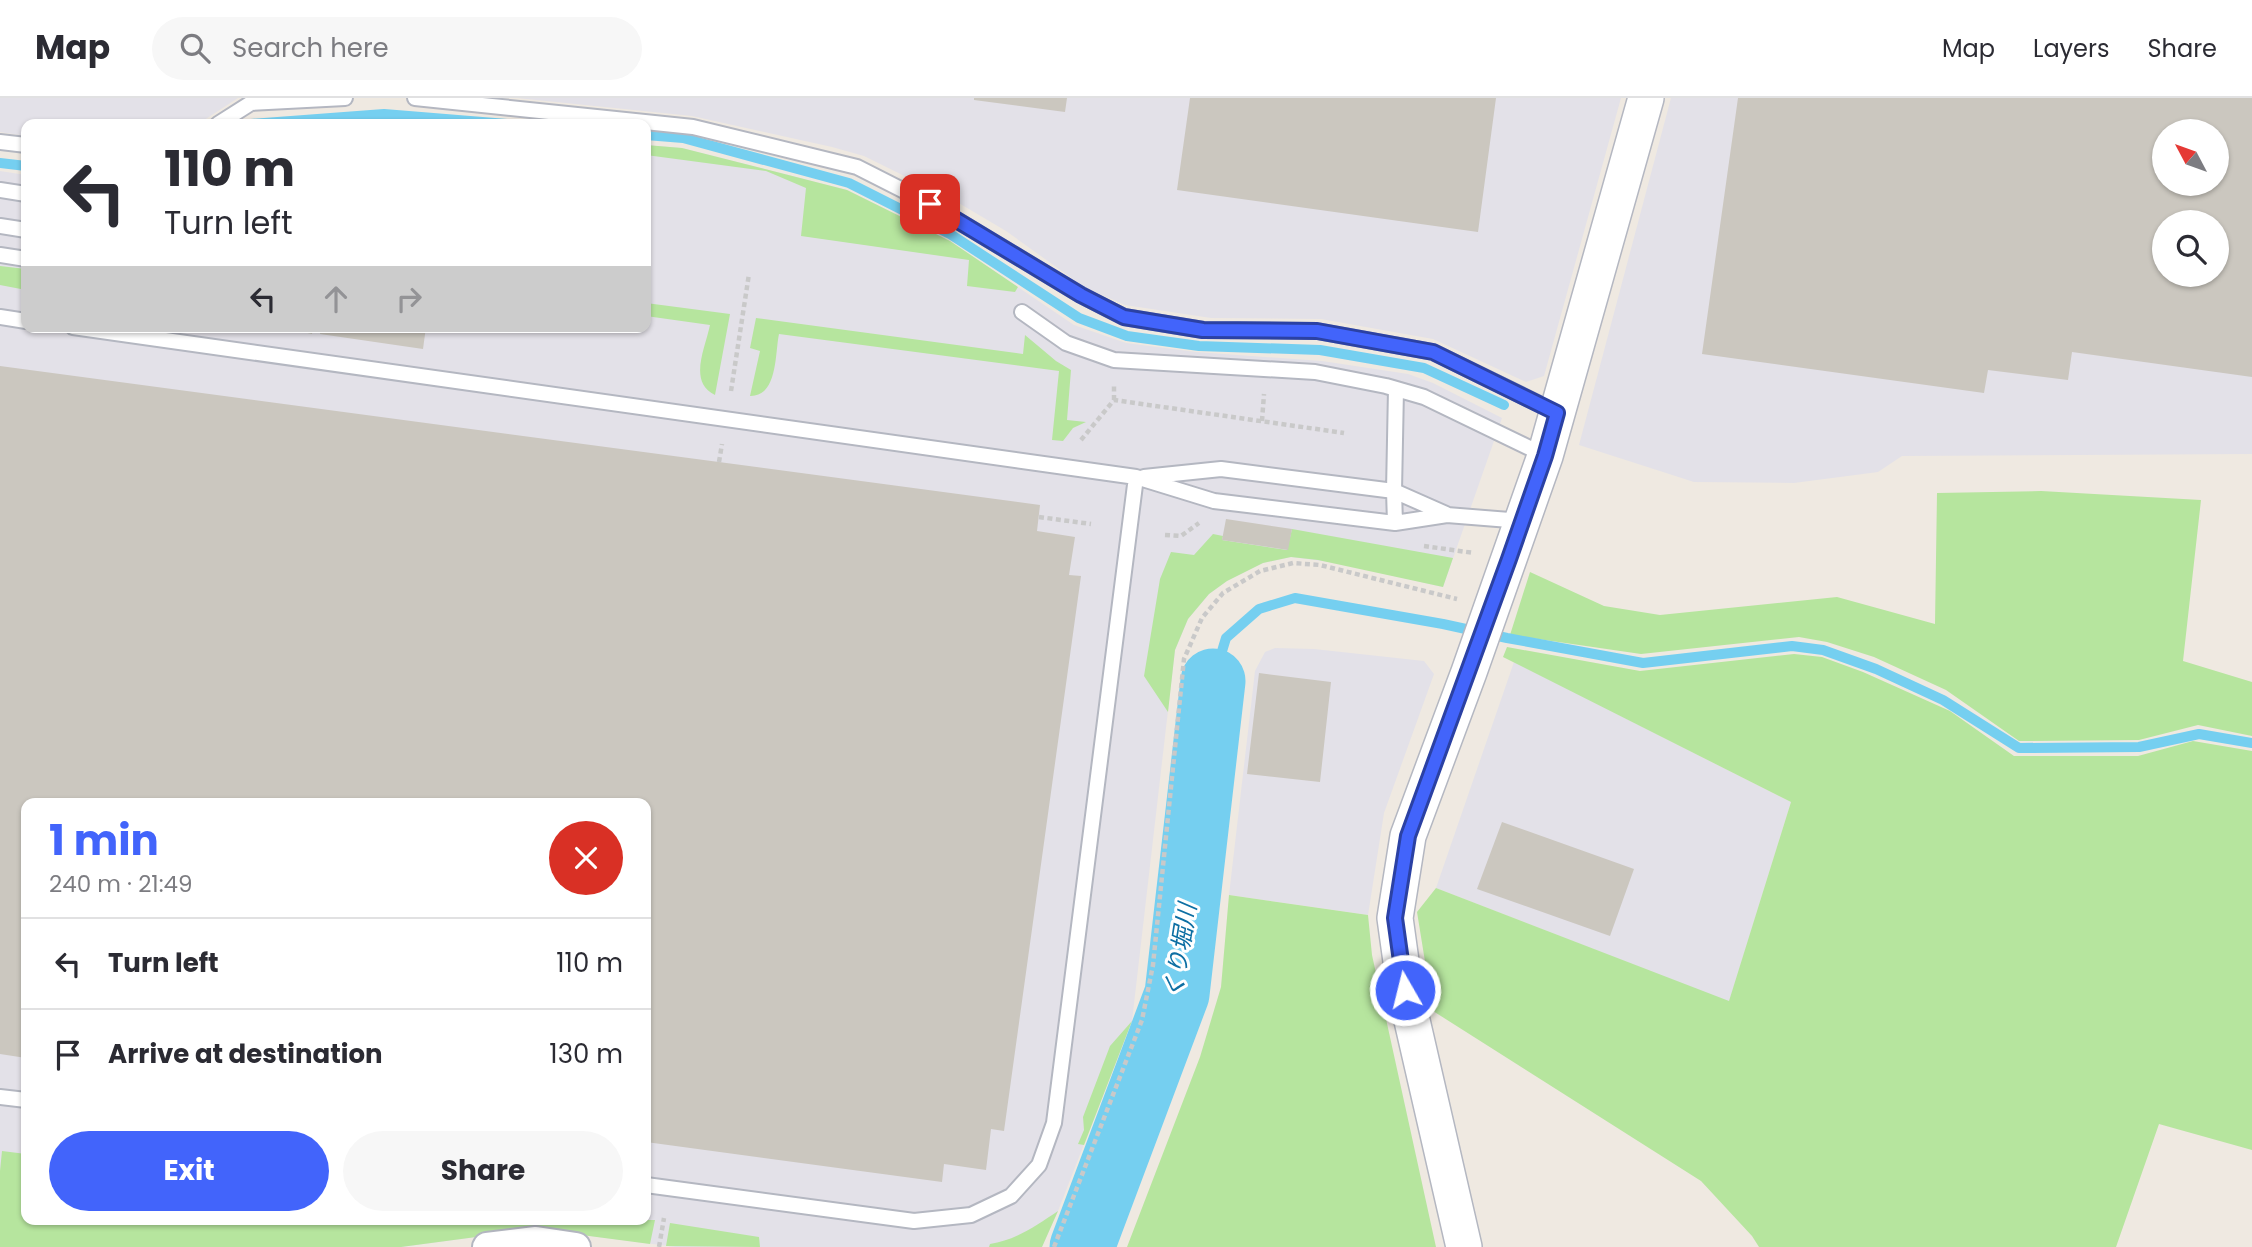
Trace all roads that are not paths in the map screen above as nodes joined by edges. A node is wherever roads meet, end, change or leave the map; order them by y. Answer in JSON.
{"nodes":[{"id":1,"x":345,"y":98,"type":"edge"},
{"id":2,"x":415,"y":98,"type":"edge"},
{"id":3,"x":1646,"y":98,"type":"edge"},
{"id":4,"x":226,"y":119,"type":"edge"},
{"id":5,"x":616,"y":119,"type":"edge"},
{"id":6,"x":651,"y":123,"type":"edge"},
{"id":7,"x":0,"y":142,"type":"edge"},
{"id":8,"x":21,"y":144,"type":"edge"},
{"id":9,"x":0,"y":190,"type":"edge"},
{"id":10,"x":21,"y":193,"type":"edge"},
{"id":11,"x":0,"y":226,"type":"edge"},
{"id":12,"x":21,"y":229,"type":"edge"},
{"id":13,"x":0,"y":255,"type":"edge"},
{"id":14,"x":21,"y":258,"type":"edge"},
{"id":15,"x":1022,"y":312,"type":"dead end"},
{"id":16,"x":0,"y":317,"type":"edge"},
{"id":17,"x":21,"y":320,"type":"edge"},
{"id":18,"x":165,"y":334,"type":"edge"},
{"id":19,"x":1396,"y":389,"type":"junction"},
{"id":20,"x":1557,"y":413,"type":"junction"},
{"id":21,"x":1545,"y":456,"type":"junction"},
{"id":22,"x":1136,"y":477,"type":"junction"},
{"id":23,"x":1394,"y":491,"type":"junction"},
{"id":24,"x":1447,"y":515,"type":"junction"},
{"id":25,"x":1522,"y":521,"type":"junction"},
{"id":26,"x":1395,"y":523,"type":"junction"},
{"id":27,"x":0,"y":1097,"type":"edge"},
{"id":28,"x":21,"y":1099,"type":"edge"},
{"id":29,"x":651,"y":1186,"type":"edge"},
{"id":30,"x":487,"y":1247,"type":"edge"},
{"id":31,"x":576,"y":1247,"type":"edge"},
{"id":32,"x":1464,"y":1247,"type":"edge"}],
"edges":[{"from":1,"to":4,"type":"lane"},
{"from":2,"to":5,"type":"lane"},
{"from":3,"to":20,"type":"street"},
{"from":6,"to":20,"type":"lane"},
{"from":7,"to":8,"type":"lane"},
{"from":9,"to":10,"type":"lane"},
{"from":11,"to":12,"type":"lane"},
{"from":13,"to":14,"type":"lane"},
{"from":15,"to":19,"type":"lane"},
{"from":16,"to":17,"type":"lane"},
{"from":18,"to":22,"type":"lane"},
{"from":19,"to":21,"type":"lane"},
{"from":19,"to":23,"type":"lane"},
{"from":20,"to":21,"type":"street"},
{"from":21,"to":25,"type":"street"},
{"from":22,"to":23,"type":"lane"},
{"from":22,"to":26,"type":"lane"},
{"from":22,"to":29,"type":"lane"},
{"from":23,"to":24,"type":"lane"},
{"from":23,"to":26,"type":"lane"},
{"from":24,"to":25,"type":"lane"},
{"from":24,"to":26,"type":"lane"},
{"from":25,"to":32,"type":"street"},
{"from":27,"to":28,"type":"lane"},
{"from":30,"to":31,"type":"street"}]}
